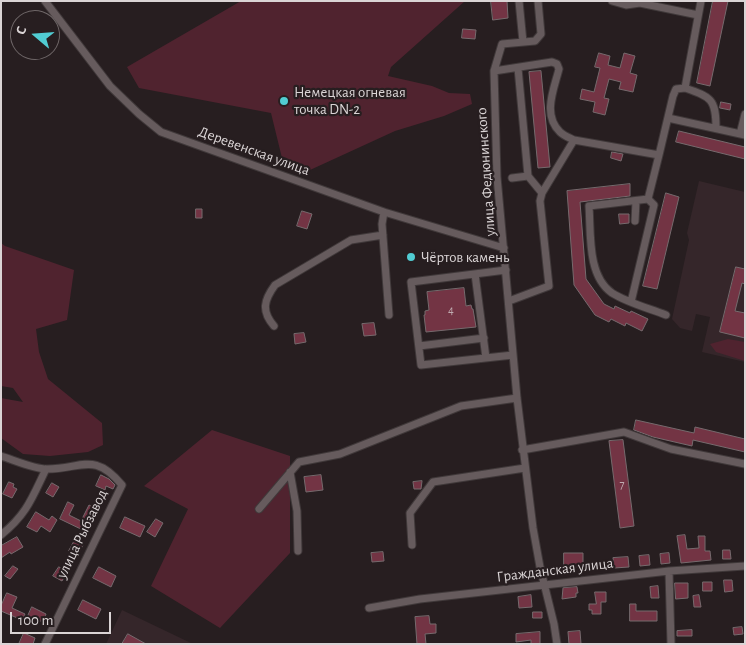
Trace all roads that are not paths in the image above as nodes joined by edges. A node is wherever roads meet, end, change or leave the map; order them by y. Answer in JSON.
{"nodes":[{"id":1,"x":45,"y":1,"type":"edge"},
{"id":2,"x":519,"y":1,"type":"edge"},
{"id":3,"x":538,"y":1,"type":"edge"},
{"id":4,"x":612,"y":1,"type":"edge"},
{"id":5,"x":701,"y":1,"type":"edge"},
{"id":6,"x":698,"y":15,"type":"junction"},
{"id":7,"x":522,"y":42,"type":"junction"},
{"id":8,"x":518,"y":68,"type":"junction"},
{"id":9,"x":494,"y":71,"type":"junction"},
{"id":10,"x":684,"y":88,"type":"junction"},
{"id":11,"x":745,"y":114,"type":"edge"},
{"id":12,"x":668,"y":118,"type":"junction"},
{"id":13,"x":716,"y":128,"type":"junction"},
{"id":14,"x":742,"y":134,"type":"edge"},
{"id":15,"x":574,"y":140,"type":"junction"},
{"id":16,"x":659,"y":155,"type":"junction"},
{"id":17,"x":528,"y":176,"type":"junction"},
{"id":18,"x":512,"y":178,"type":"dead end"},
{"id":19,"x":542,"y":193,"type":"junction"},
{"id":20,"x":648,"y":199,"type":"junction"},
{"id":21,"x":636,"y":200,"type":"junction"},
{"id":22,"x":384,"y":212,"type":"junction"},
{"id":23,"x":635,"y":221,"type":"dead end"},
{"id":24,"x":383,"y":235,"type":"junction"},
{"id":25,"x":504,"y":248,"type":"junction"},
{"id":26,"x":506,"y":270,"type":"junction"},
{"id":27,"x":475,"y":274,"type":"junction"},
{"id":28,"x":509,"y":301,"type":"junction"},
{"id":29,"x":631,"y":302,"type":"junction"},
{"id":30,"x":389,"y":315,"type":"dead end"},
{"id":31,"x":666,"y":315,"type":"dead end"},
{"id":32,"x":274,"y":326,"type":"dead end"},
{"id":33,"x":484,"y":338,"type":"junction"},
{"id":34,"x":419,"y":346,"type":"junction"},
{"id":35,"x":513,"y":355,"type":"junction"},
{"id":36,"x":486,"y":358,"type":"junction"},
{"id":37,"x":517,"y":398,"type":"junction"},
{"id":38,"x":522,"y":450,"type":"junction"},
{"id":39,"x":1,"y":456,"type":"edge"},
{"id":40,"x":745,"y":464,"type":"edge"},
{"id":41,"x":525,"y":468,"type":"junction"},
{"id":42,"x":46,"y":469,"type":"junction"},
{"id":43,"x":290,"y":472,"type":"junction"},
{"id":44,"x":259,"y":509,"type":"dead end"},
{"id":45,"x":1,"y":535,"type":"edge"},
{"id":46,"x":412,"y":545,"type":"dead end"},
{"id":47,"x":298,"y":551,"type":"dead end"},
{"id":48,"x":745,"y":566,"type":"edge"},
{"id":49,"x":669,"y":571,"type":"junction"},
{"id":50,"x":544,"y":585,"type":"junction"},
{"id":51,"x":368,"y":608,"type":"dead end"},
{"id":52,"x":45,"y":644,"type":"edge"},
{"id":53,"x":556,"y":644,"type":"edge"},
{"id":54,"x":671,"y":644,"type":"edge"}],
"edges":[{"from":1,"to":22,"type":"street","name":"Деревенская улица"},
{"from":2,"to":7,"type":"street"},
{"from":3,"to":7,"type":"street"},
{"from":4,"to":6,"type":"street"},
{"from":5,"to":6,"type":"street"},
{"from":6,"to":10,"type":"street"},
{"from":7,"to":9,"type":"street","name":"улица Федюнинского"},
{"from":8,"to":9,"type":"street"},
{"from":8,"to":15,"type":"street"},
{"from":8,"to":17,"type":"street"},
{"from":9,"to":25,"type":"street","name":"улица Федюнинского"},
{"from":10,"to":12,"type":"street"},
{"from":10,"to":13,"type":"street"},
{"from":11,"to":14,"type":"street"},
{"from":12,"to":13,"type":"street"},
{"from":12,"to":16,"type":"street"},
{"from":13,"to":14,"type":"street"},
{"from":15,"to":16,"type":"street"},
{"from":15,"to":19,"type":"street"},
{"from":16,"to":20,"type":"street"},
{"from":17,"to":18,"type":"street"},
{"from":17,"to":19,"type":"street"},
{"from":19,"to":28,"type":"street"},
{"from":20,"to":21,"type":"street"},
{"from":20,"to":29,"type":"street"},
{"from":21,"to":23,"type":"street"},
{"from":21,"to":29,"type":"street"},
{"from":22,"to":24,"type":"street"},
{"from":22,"to":25,"type":"street","name":"Деревенская улица"},
{"from":24,"to":30,"type":"street"},
{"from":24,"to":32,"type":"street"},
{"from":25,"to":26,"type":"street","name":"улица Федюнинского"},
{"from":26,"to":27,"type":"street"},
{"from":26,"to":28,"type":"street","name":"улица Федюнинского"},
{"from":27,"to":33,"type":"street"},
{"from":27,"to":34,"type":"street"},
{"from":28,"to":35,"type":"street","name":"улица Федюнинского"},
{"from":29,"to":31,"type":"street"},
{"from":33,"to":34,"type":"street"},
{"from":33,"to":36,"type":"street"},
{"from":34,"to":36,"type":"street"},
{"from":35,"to":36,"type":"street"},
{"from":35,"to":37,"type":"street","name":"улица Федюнинского"},
{"from":37,"to":38,"type":"street","name":"улица Федюнинского"},
{"from":37,"to":43,"type":"street"},
{"from":38,"to":40,"type":"street"},
{"from":38,"to":41,"type":"street","name":"улица Федюнинского"},
{"from":39,"to":42,"type":"street","name":"улица Рыбзавод"},
{"from":41,"to":46,"type":"street"},
{"from":41,"to":50,"type":"street","name":"улица Федюнинского"},
{"from":42,"to":45,"type":"street"},
{"from":42,"to":52,"type":"street","name":"улица Рыбзавод"},
{"from":43,"to":44,"type":"street"},
{"from":43,"to":47,"type":"street"},
{"from":48,"to":49,"type":"street","name":"Гражданская улица"},
{"from":49,"to":50,"type":"street","name":"Гражданская улица"},
{"from":49,"to":54,"type":"street"},
{"from":50,"to":51,"type":"street","name":"Гражданская улица"},
{"from":50,"to":53,"type":"street","name":"улица Федюнинского"}]}
